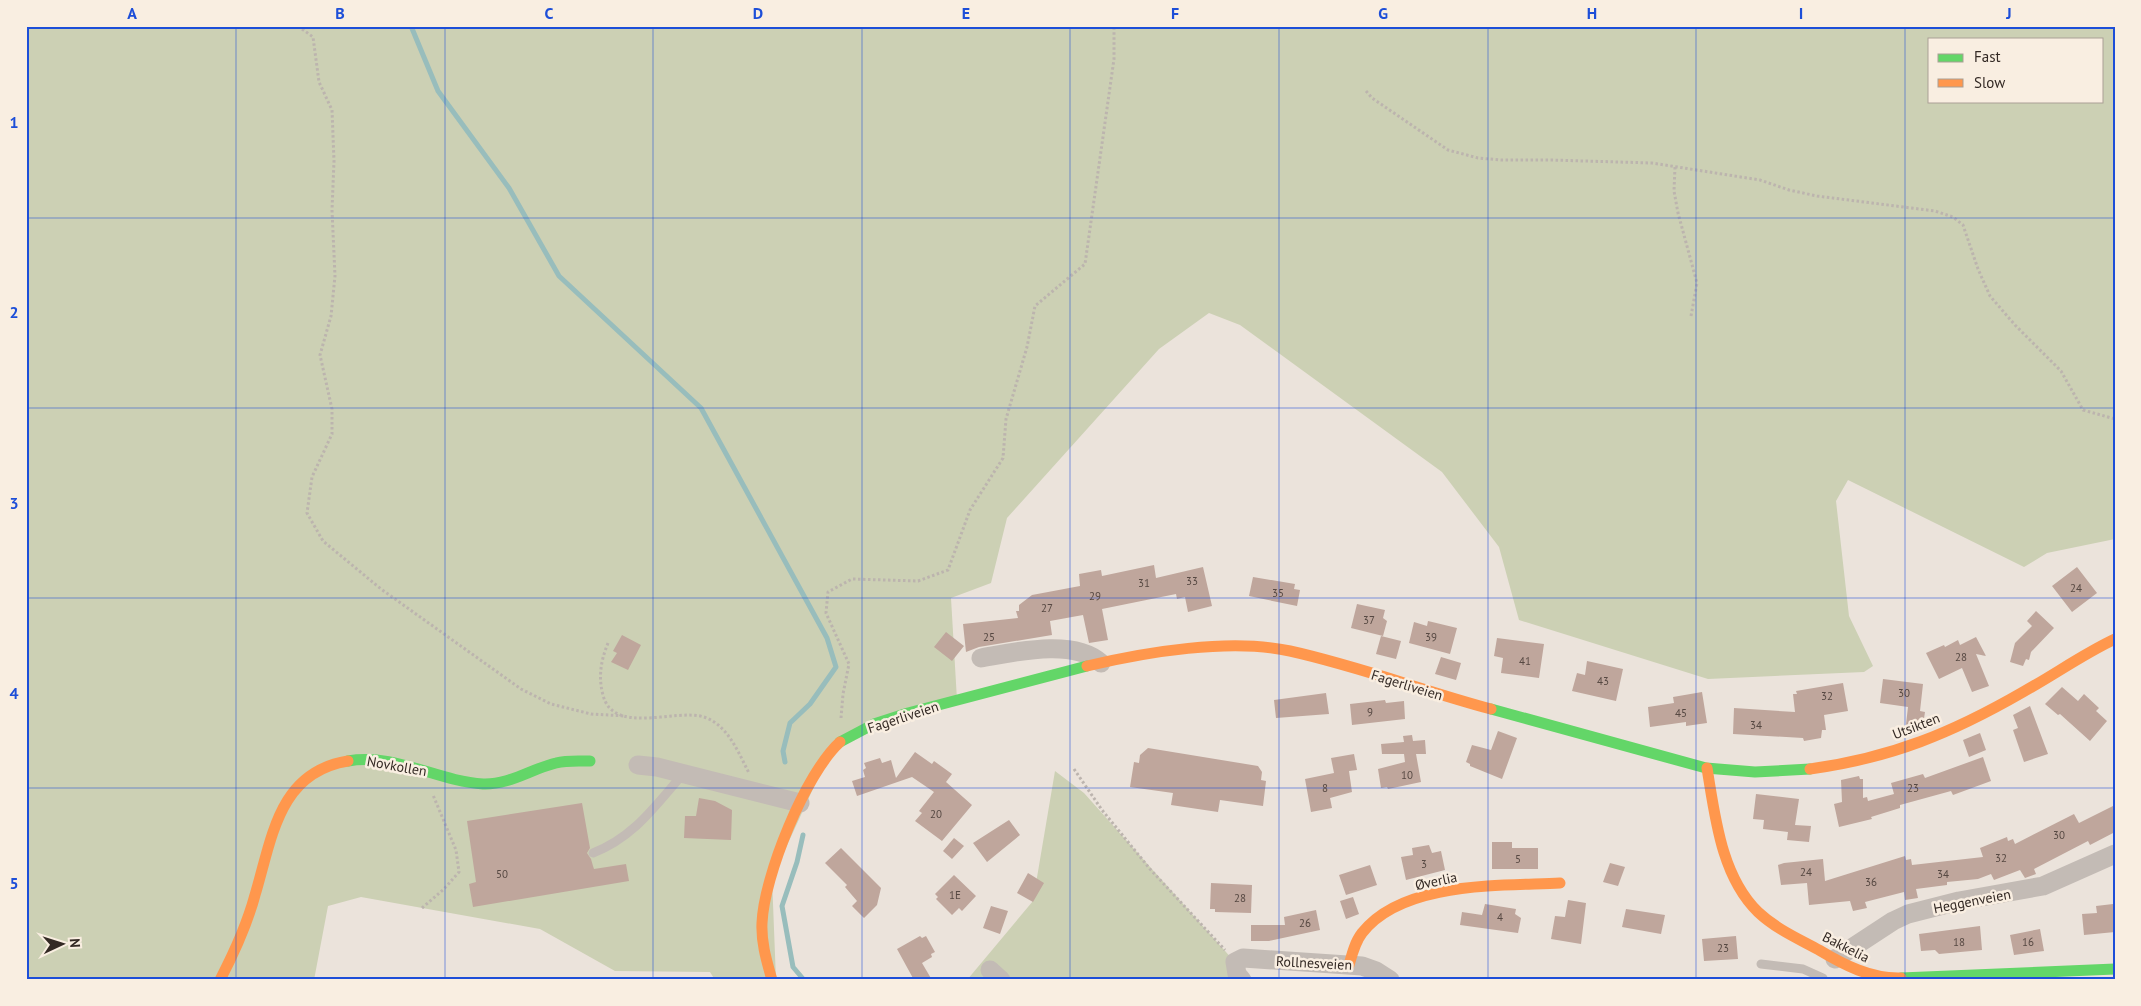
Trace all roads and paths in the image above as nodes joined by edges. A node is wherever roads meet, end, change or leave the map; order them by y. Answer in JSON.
{"nodes":[{"id":1,"x":298,"y":26,"type":"edge"},
{"id":2,"x":1114,"y":26,"type":"edge"},
{"id":3,"x":1366,"y":91,"type":"dead end"},
{"id":4,"x":1674,"y":167,"type":"junction"},
{"id":5,"x":1691,"y":316,"type":"dead end"},
{"id":6,"x":2115,"y":419,"type":"edge"},
{"id":7,"x":2115,"y":639,"type":"edge"},
{"id":8,"x":608,"y":643,"type":"dead end"},
{"id":9,"x":982,"y":658,"type":"dead end"},
{"id":10,"x":1101,"y":662,"type":"junction"},
{"id":11,"x":625,"y":716,"type":"junction"},
{"id":12,"x":840,"y":741,"type":"junction"},
{"id":13,"x":590,"y":761,"type":"dead end"},
{"id":14,"x":638,"y":765,"type":"dead end"},
{"id":15,"x":1707,"y":768,"type":"junction"},
{"id":16,"x":1074,"y":769,"type":"dead end"},
{"id":17,"x":425,"y":770,"type":"junction"},
{"id":18,"x":683,"y":774,"type":"junction"},
{"id":19,"x":756,"y":792,"type":"junction"},
{"id":20,"x":800,"y":803,"type":"junction"},
{"id":21,"x":593,"y":853,"type":"dead end"},
{"id":22,"x":2115,"y":854,"type":"edge"},
{"id":23,"x":1560,"y":883,"type":"dead end"},
{"id":24,"x":422,"y":908,"type":"dead end"},
{"id":25,"x":1835,"y":960,"type":"junction"},
{"id":26,"x":1235,"y":962,"type":"junction"},
{"id":27,"x":1761,"y":964,"type":"dead end"},
{"id":28,"x":1349,"y":965,"type":"junction"},
{"id":29,"x":2115,"y":969,"type":"edge"},
{"id":30,"x":1823,"y":978,"type":"dead end"},
{"id":31,"x":220,"y":980,"type":"edge"},
{"id":32,"x":772,"y":980,"type":"edge"},
{"id":33,"x":1242,"y":980,"type":"edge"},
{"id":34,"x":1390,"y":980,"type":"edge"}],
"edges":[{"from":1,"to":11,"type":"path"},
{"from":2,"to":12,"type":"path"},
{"from":3,"to":4,"type":"path"},
{"from":4,"to":5,"type":"path"},
{"from":4,"to":6,"type":"path"},
{"from":7,"to":15,"type":"street","name":"Utsikten"},
{"from":8,"to":11,"type":"path"},
{"from":9,"to":10,"type":"street"},
{"from":10,"to":12,"type":"street","name":"Fagerliveien"},
{"from":10,"to":15,"type":"street","name":"Fagerliveien"},
{"from":11,"to":19,"type":"path"},
{"from":12,"to":20,"type":"street","name":"Fagerliveien"},
{"from":13,"to":17,"type":"street","name":"Novkollen"},
{"from":14,"to":18,"type":"street"},
{"from":15,"to":25,"type":"street","name":"Bakkelia"},
{"from":16,"to":26,"type":"path"},
{"from":17,"to":24,"type":"path"},
{"from":17,"to":31,"type":"street","name":"Novkollen"},
{"from":18,"to":19,"type":"street"},
{"from":18,"to":21,"type":"lane"},
{"from":19,"to":20,"type":"street"},
{"from":20,"to":32,"type":"street","name":"Fagerliveien"},
{"from":22,"to":25,"type":"street","name":"Heggenveien"},
{"from":23,"to":28,"type":"street","name":"Øverlia"},
{"from":25,"to":29,"type":"street","name":"Bakkelia"},
{"from":26,"to":28,"type":"street","name":"Rollnesveien"},
{"from":26,"to":33,"type":"street"},
{"from":27,"to":30,"type":"lane"},
{"from":28,"to":34,"type":"street","name":"Rollnesveien"}]}
